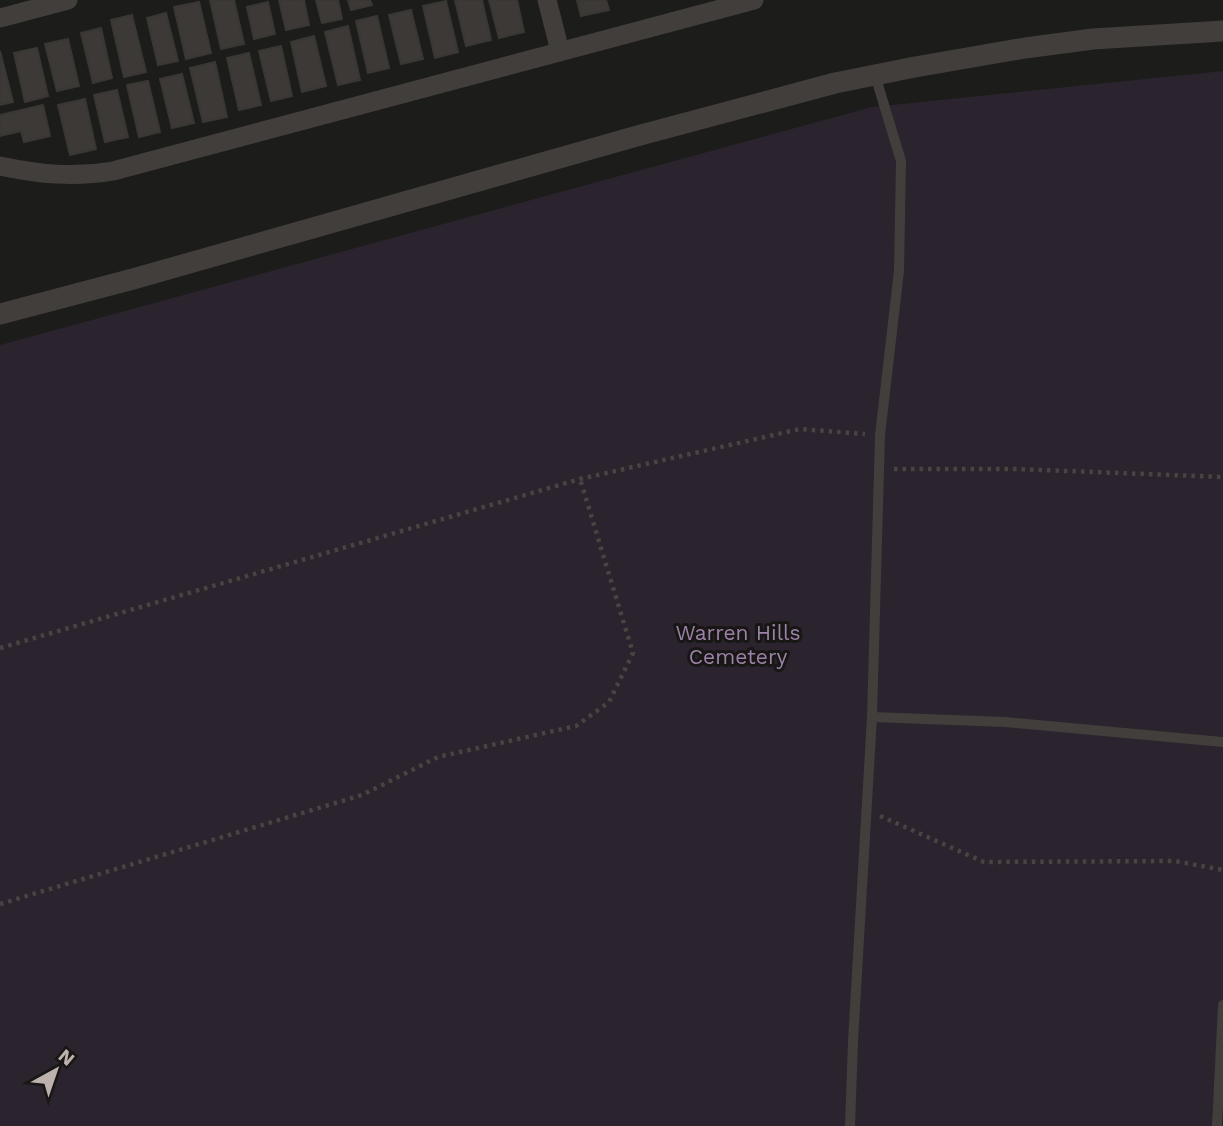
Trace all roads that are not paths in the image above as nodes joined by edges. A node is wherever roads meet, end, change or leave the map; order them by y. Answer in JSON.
{"nodes":[{"id":1,"x":68,"y":0,"type":"edge"},
{"id":2,"x":547,"y":0,"type":"edge"},
{"id":3,"x":754,"y":0,"type":"edge"},
{"id":4,"x":0,"y":18,"type":"edge"},
{"id":5,"x":1223,"y":31,"type":"edge"},
{"id":6,"x":560,"y":51,"type":"junction"},
{"id":7,"x":875,"y":75,"type":"junction"},
{"id":8,"x":0,"y":166,"type":"edge"},
{"id":9,"x":0,"y":314,"type":"edge"},
{"id":10,"x":872,"y":717,"type":"junction"},
{"id":11,"x":1223,"y":742,"type":"edge"},
{"id":12,"x":1223,"y":1005,"type":"edge"},
{"id":13,"x":850,"y":1126,"type":"edge"},
{"id":14,"x":1217,"y":1126,"type":"edge"}],
"edges":[{"from":1,"to":4,"type":"street"},
{"from":2,"to":6,"type":"street"},
{"from":3,"to":6,"type":"street"},
{"from":5,"to":7,"type":"street"},
{"from":6,"to":8,"type":"street"},
{"from":7,"to":9,"type":"street"},
{"from":7,"to":10,"type":"lane"},
{"from":10,"to":11,"type":"lane"},
{"from":10,"to":13,"type":"lane"},
{"from":12,"to":14,"type":"lane"}]}
